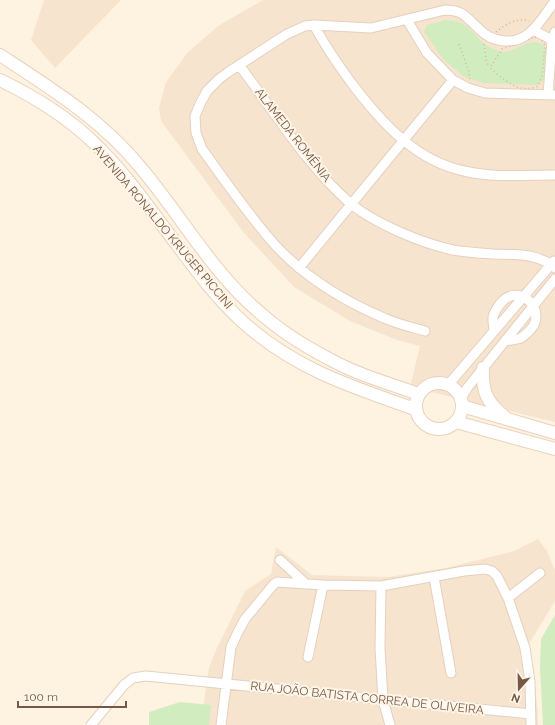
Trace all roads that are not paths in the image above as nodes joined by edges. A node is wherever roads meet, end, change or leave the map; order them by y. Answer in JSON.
{"nodes":[{"id":1,"x":555,"y":1,"type":"edge"},
{"id":2,"x":407,"y":20,"type":"junction"},
{"id":3,"x":314,"y":25,"type":"junction"},
{"id":4,"x":533,"y":30,"type":"junction"},
{"id":5,"x":554,"y":36,"type":"edge"},
{"id":6,"x":0,"y":56,"type":"edge"},
{"id":7,"x":239,"y":65,"type":"junction"},
{"id":8,"x":0,"y":80,"type":"edge"},
{"id":9,"x":453,"y":80,"type":"junction"},
{"id":10,"x":552,"y":95,"type":"edge"},
{"id":11,"x":403,"y":141,"type":"junction"},
{"id":12,"x":555,"y":175,"type":"edge"},
{"id":13,"x":352,"y":204,"type":"junction"},
{"id":14,"x":554,"y":264,"type":"edge"},
{"id":15,"x":299,"y":268,"type":"junction"},
{"id":16,"x":555,"y":279,"type":"edge"},
{"id":17,"x":523,"y":297,"type":"junction"},
{"id":18,"x":534,"y":306,"type":"junction"},
{"id":19,"x":425,"y":332,"type":"dead end"},
{"id":20,"x":506,"y":341,"type":"junction"},
{"id":21,"x":483,"y":368,"type":"junction"},
{"id":22,"x":448,"y":385,"type":"junction"},
{"id":23,"x":418,"y":394,"type":"junction"},
{"id":24,"x":461,"y":402,"type":"junction"},
{"id":25,"x":415,"y":409,"type":"junction"},
{"id":26,"x":507,"y":419,"type":"junction"},
{"id":27,"x":456,"y":422,"type":"junction"},
{"id":28,"x":555,"y":432,"type":"edge"},
{"id":29,"x":555,"y":449,"type":"edge"},
{"id":30,"x":280,"y":560,"type":"dead end"},
{"id":31,"x":540,"y":573,"type":"dead end"},
{"id":32,"x":434,"y":577,"type":"junction"},
{"id":33,"x":305,"y":583,"type":"junction"},
{"id":34,"x":323,"y":585,"type":"junction"},
{"id":35,"x":381,"y":586,"type":"junction"},
{"id":36,"x":508,"y":598,"type":"junction"},
{"id":37,"x":308,"y":658,"type":"dead end"},
{"id":38,"x":451,"y":673,"type":"dead end"},
{"id":39,"x":228,"y":684,"type":"junction"},
{"id":40,"x":382,"y":700,"type":"junction"},
{"id":41,"x":530,"y":714,"type":"junction"},
{"id":42,"x":91,"y":725,"type":"edge"},
{"id":43,"x":221,"y":725,"type":"edge"},
{"id":44,"x":390,"y":725,"type":"edge"},
{"id":45,"x":531,"y":725,"type":"edge"}],
"edges":[{"from":1,"to":4,"type":"street"},
{"from":2,"to":3,"type":"street"},
{"from":2,"to":4,"type":"street"},
{"from":2,"to":9,"type":"street"},
{"from":3,"to":7,"type":"street"},
{"from":3,"to":11,"type":"street"},
{"from":4,"to":5,"type":"street"},
{"from":5,"to":10,"type":"street"},
{"from":6,"to":23,"type":"main road","name":"AVENIDA RONALDO KRUGER PICCINI"},
{"from":7,"to":13,"type":"street","name":"ALAMEDA ROMÊNIA"},
{"from":7,"to":15,"type":"street"},
{"from":8,"to":25,"type":"main road","name":"AVENIDA RONALDO KRUGER PICCINI"},
{"from":9,"to":10,"type":"street"},
{"from":9,"to":11,"type":"street"},
{"from":11,"to":12,"type":"street"},
{"from":11,"to":13,"type":"street"},
{"from":13,"to":14,"type":"street","name":"ALAMEDA ROMÊNIA"},
{"from":13,"to":15,"type":"street"},
{"from":14,"to":17,"type":"street"},
{"from":15,"to":19,"type":"street"},
{"from":16,"to":18,"type":"street"},
{"from":17,"to":18,"type":"street"},
{"from":17,"to":22,"type":"street"},
{"from":18,"to":20,"type":"street"},
{"from":18,"to":20,"type":"street"},
{"from":20,"to":21,"type":"street"},
{"from":21,"to":24,"type":"street"},
{"from":21,"to":26,"type":"main road"},
{"from":22,"to":23,"type":"main road"},
{"from":22,"to":24,"type":"main road"},
{"from":23,"to":25,"type":"main road"},
{"from":24,"to":26,"type":"main road"},
{"from":24,"to":27,"type":"main road"},
{"from":25,"to":27,"type":"main road"},
{"from":26,"to":28,"type":"main road"},
{"from":27,"to":29,"type":"main road"},
{"from":30,"to":33,"type":"street"},
{"from":31,"to":36,"type":"street"},
{"from":32,"to":35,"type":"street"},
{"from":32,"to":36,"type":"street"},
{"from":32,"to":38,"type":"street"},
{"from":33,"to":34,"type":"street"},
{"from":33,"to":39,"type":"street"},
{"from":34,"to":35,"type":"street"},
{"from":34,"to":37,"type":"street"},
{"from":35,"to":40,"type":"street"},
{"from":36,"to":41,"type":"street"},
{"from":39,"to":40,"type":"street","name":"RUA JOÃO BATISTA CORREA DE OLIVEIRA"},
{"from":39,"to":42,"type":"street","name":"RUA JOÃO BATISTA CORREA DE OLIVEIRA"},
{"from":39,"to":43,"type":"street"},
{"from":40,"to":41,"type":"street","name":"RUA JOÃO BATISTA CORREA DE OLIVEIRA"},
{"from":40,"to":44,"type":"street"},
{"from":41,"to":45,"type":"street"}]}
